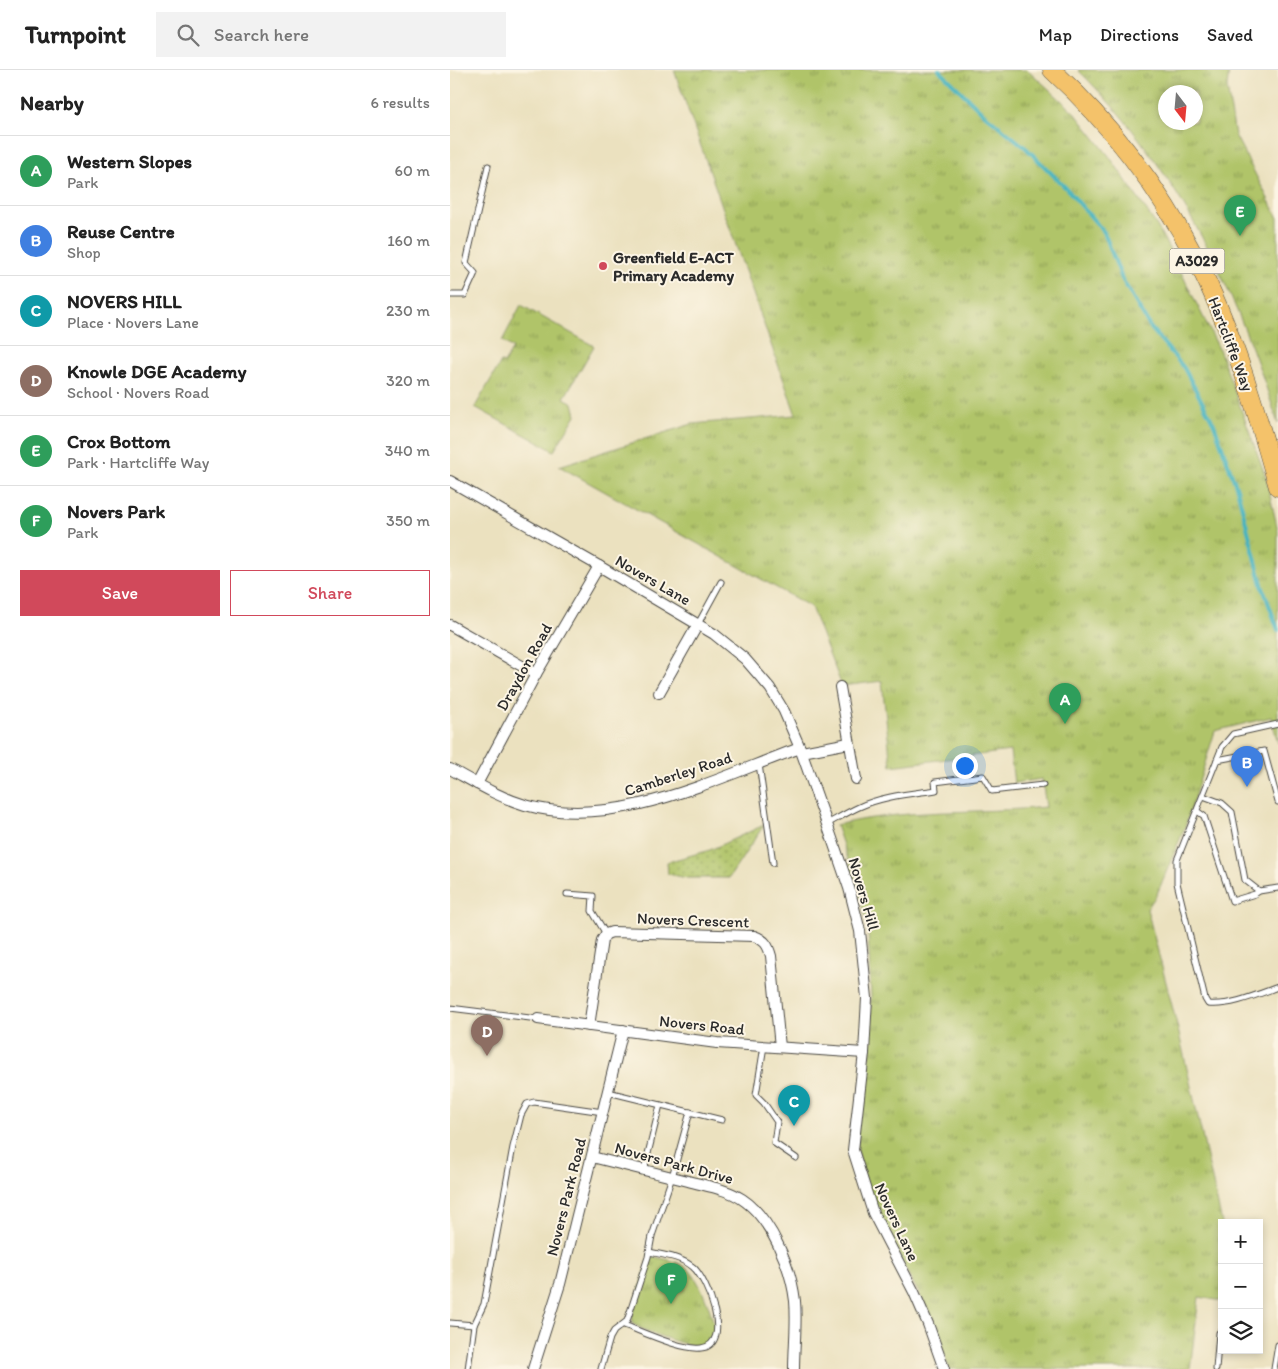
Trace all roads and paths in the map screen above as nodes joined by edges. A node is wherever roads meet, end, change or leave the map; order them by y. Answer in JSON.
{"nodes":[{"id":1,"x":1052,"y":70,"type":"edge"},
{"id":2,"x":488,"y":166,"type":"dead end"},
{"id":3,"x":450,"y":295,"type":"edge"},
{"id":4,"x":450,"y":481,"type":"edge"},
{"id":5,"x":1278,"y":487,"type":"edge"},
{"id":6,"x":599,"y":566,"type":"junction"},
{"id":7,"x":721,"y":582,"type":"dead end"},
{"id":8,"x":698,"y":624,"type":"junction"},
{"id":9,"x":450,"y":626,"type":"edge"},
{"id":10,"x":536,"y":674,"type":"junction"},
{"id":11,"x":840,"y":687,"type":"dead end"},
{"id":12,"x":659,"y":693,"type":"dead end"},
{"id":13,"x":1278,"y":724,"type":"edge"},
{"id":14,"x":849,"y":743,"type":"junction"},
{"id":15,"x":801,"y":750,"type":"junction"},
{"id":16,"x":1218,"y":760,"type":"junction"},
{"id":17,"x":759,"y":763,"type":"junction"},
{"id":18,"x":450,"y":769,"type":"edge"},
{"id":19,"x":856,"y":780,"type":"dead end"},
{"id":20,"x":476,"y":784,"type":"junction"},
{"id":21,"x":1043,"y":785,"type":"dead end"},
{"id":22,"x":1204,"y":796,"type":"junction"},
{"id":23,"x":1278,"y":802,"type":"edge"},
{"id":24,"x":1197,"y":812,"type":"junction"},
{"id":25,"x":827,"y":824,"type":"junction"},
{"id":26,"x":773,"y":863,"type":"dead end"},
{"id":27,"x":1278,"y":888,"type":"edge"},
{"id":28,"x":1259,"y":891,"type":"junction"},
{"id":29,"x":567,"y":894,"type":"dead end"},
{"id":30,"x":606,"y":934,"type":"junction"},
{"id":31,"x":1278,"y":987,"type":"edge"},
{"id":32,"x":450,"y":1008,"type":"edge"},
{"id":33,"x":538,"y":1019,"type":"joint"},
{"id":34,"x":589,"y":1026,"type":"junction"},
{"id":35,"x":623,"y":1030,"type":"junction"},
{"id":36,"x":764,"y":1046,"type":"junction"},
{"id":37,"x":780,"y":1048,"type":"junction"},
{"id":38,"x":864,"y":1053,"type":"junction"},
{"id":39,"x":608,"y":1092,"type":"junction"},
{"id":40,"x":660,"y":1104,"type":"junction"},
{"id":41,"x":603,"y":1112,"type":"junction"},
{"id":42,"x":690,"y":1112,"type":"junction"},
{"id":43,"x":722,"y":1120,"type":"dead end"},
{"id":44,"x":592,"y":1157,"type":"junction"},
{"id":45,"x":796,"y":1158,"type":"dead end"},
{"id":46,"x":644,"y":1170,"type":"junction"},
{"id":47,"x":672,"y":1177,"type":"junction"},
{"id":48,"x":649,"y":1252,"type":"junction"},
{"id":49,"x":450,"y":1322,"type":"edge"},
{"id":50,"x":474,"y":1324,"type":"junction"},
{"id":51,"x":624,"y":1325,"type":"junction"},
{"id":52,"x":1218,"y":1345,"type":"edge"},
{"id":53,"x":1278,"y":1345,"type":"edge"},
{"id":54,"x":468,"y":1369,"type":"edge"},
{"id":55,"x":533,"y":1369,"type":"edge"},
{"id":56,"x":600,"y":1369,"type":"edge"},
{"id":57,"x":794,"y":1369,"type":"edge"},
{"id":58,"x":944,"y":1369,"type":"edge"},
{"id":59,"x":1216,"y":1369,"type":"edge"},
{"id":60,"x":1274,"y":1369,"type":"edge"}],
"edges":[{"from":1,"to":5,"type":"highway","name":"Hartcliffe Way","number":"A3029"},
{"from":2,"to":3,"type":"lane"},
{"from":4,"to":6,"type":"street","name":"Novers Lane"},
{"from":6,"to":8,"type":"street","name":"Novers Lane"},
{"from":6,"to":10,"type":"street","name":"Draydon Road"},
{"from":7,"to":8,"type":"lane"},
{"from":8,"to":12,"type":"street"},
{"from":8,"to":15,"type":"street","name":"Novers Lane"},
{"from":9,"to":10,"type":"street"},
{"from":10,"to":20,"type":"street","name":"Draydon Road"},
{"from":11,"to":14,"type":"street"},
{"from":13,"to":16,"type":"lane"},
{"from":14,"to":15,"type":"street","name":"Camberley Road"},
{"from":14,"to":19,"type":"street"},
{"from":15,"to":17,"type":"street","name":"Camberley Road"},
{"from":15,"to":25,"type":"street","name":"Novers Hill"},
{"from":16,"to":22,"type":"lane"},
{"from":16,"to":23,"type":"lane"},
{"from":17,"to":20,"type":"street","name":"Camberley Road"},
{"from":17,"to":26,"type":"lane"},
{"from":18,"to":20,"type":"street","name":"Camberley Road"},
{"from":21,"to":25,"type":"lane"},
{"from":22,"to":24,"type":"lane"},
{"from":22,"to":28,"type":"lane"},
{"from":24,"to":28,"type":"lane"},
{"from":24,"to":31,"type":"lane"},
{"from":25,"to":38,"type":"street","name":"Novers Hill"},
{"from":27,"to":28,"type":"lane"},
{"from":29,"to":30,"type":"lane"},
{"from":30,"to":34,"type":"street"},
{"from":30,"to":37,"type":"street","name":"Novers Crescent"},
{"from":32,"to":33,"type":"lane"},
{"from":33,"to":34,"type":"street","name":"Novers Road"},
{"from":34,"to":35,"type":"street","name":"Novers Road"},
{"from":35,"to":36,"type":"street","name":"Novers Road"},
{"from":35,"to":39,"type":"street","name":"Novers Park Road"},
{"from":36,"to":37,"type":"street","name":"Novers Road"},
{"from":36,"to":45,"type":"lane"},
{"from":37,"to":38,"type":"street","name":"Novers Road"},
{"from":38,"to":58,"type":"street","name":"Novers Lane"},
{"from":39,"to":40,"type":"lane"},
{"from":39,"to":41,"type":"street","name":"Novers Park Road"},
{"from":40,"to":42,"type":"lane"},
{"from":40,"to":46,"type":"lane"},
{"from":41,"to":44,"type":"street","name":"Novers Park Road"},
{"from":41,"to":50,"type":"lane"},
{"from":42,"to":43,"type":"lane"},
{"from":42,"to":47,"type":"lane"},
{"from":44,"to":46,"type":"street","name":"Novers Park Drive"},
{"from":44,"to":55,"type":"street","name":"Novers Park Road"},
{"from":46,"to":47,"type":"street","name":"Novers Park Drive"},
{"from":47,"to":48,"type":"lane"},
{"from":47,"to":57,"type":"street","name":"Novers Park Drive"},
{"from":48,"to":51,"type":"lane"},
{"from":48,"to":51,"type":"lane"},
{"from":49,"to":50,"type":"lane"},
{"from":50,"to":54,"type":"lane"},
{"from":51,"to":56,"type":"lane"},
{"from":52,"to":59,"type":"lane"},
{"from":53,"to":60,"type":"lane"}]}
